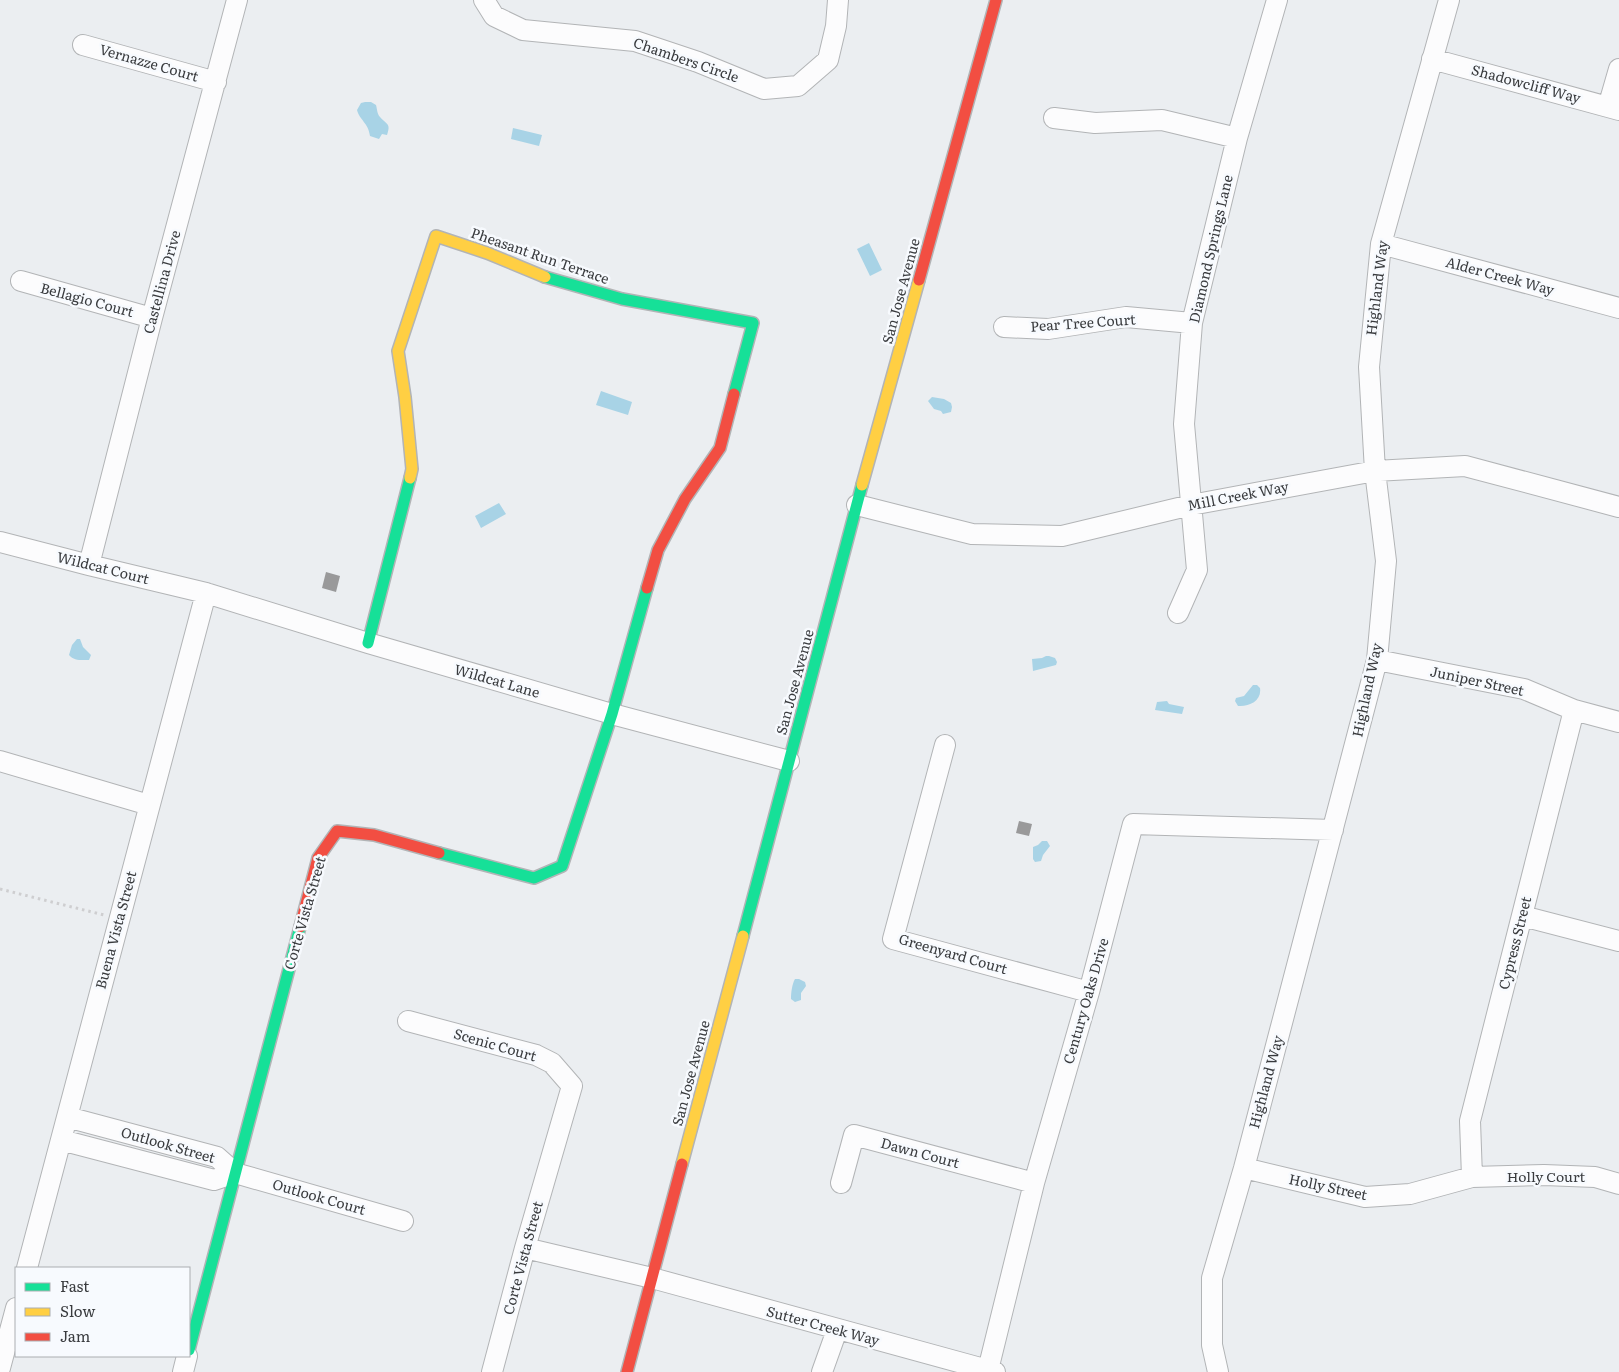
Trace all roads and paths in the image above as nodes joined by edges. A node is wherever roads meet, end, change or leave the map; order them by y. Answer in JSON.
{"nodes":[{"id":1,"x":237,"y":0,"type":"edge"},
{"id":2,"x":484,"y":0,"type":"edge"},
{"id":3,"x":838,"y":0,"type":"edge"},
{"id":4,"x":996,"y":0,"type":"edge"},
{"id":5,"x":1278,"y":0,"type":"edge"},
{"id":6,"x":1449,"y":0,"type":"edge"},
{"id":7,"x":83,"y":45,"type":"dead end"},
{"id":8,"x":1432,"y":58,"type":"junction"},
{"id":9,"x":1619,"y":69,"type":"edge"},
{"id":10,"x":216,"y":82,"type":"junction"},
{"id":11,"x":1614,"y":108,"type":"edge"},
{"id":12,"x":1054,"y":118,"type":"dead end"},
{"id":13,"x":1238,"y":138,"type":"junction"},
{"id":14,"x":1381,"y":244,"type":"junction"},
{"id":15,"x":21,"y":281,"type":"dead end"},
{"id":16,"x":1619,"y":308,"type":"edge"},
{"id":17,"x":152,"y":318,"type":"junction"},
{"id":18,"x":1192,"y":323,"type":"junction"},
{"id":19,"x":1004,"y":327,"type":"dead end"},
{"id":20,"x":1375,"y":471,"type":"junction"},
{"id":21,"x":857,"y":505,"type":"junction"},
{"id":22,"x":1191,"y":505,"type":"junction"},
{"id":23,"x":1619,"y":507,"type":"edge"},
{"id":24,"x":0,"y":542,"type":"edge"},
{"id":25,"x":88,"y":565,"type":"junction"},
{"id":26,"x":206,"y":593,"type":"junction"},
{"id":27,"x":1178,"y":613,"type":"dead end"},
{"id":28,"x":368,"y":643,"type":"junction"},
{"id":29,"x":1376,"y":660,"type":"junction"},
{"id":30,"x":1574,"y":710,"type":"junction"},
{"id":31,"x":612,"y":714,"type":"junction"},
{"id":32,"x":1619,"y":722,"type":"edge"},
{"id":33,"x":946,"y":745,"type":"dead end"},
{"id":34,"x":0,"y":761,"type":"edge"},
{"id":35,"x":789,"y":761,"type":"junction"},
{"id":36,"x":149,"y":805,"type":"junction"},
{"id":37,"x":1333,"y":830,"type":"junction"},
{"id":38,"x":0,"y":889,"type":"edge"},
{"id":39,"x":1522,"y":916,"type":"junction"},
{"id":40,"x":119,"y":918,"type":"junction"},
{"id":41,"x":1619,"y":941,"type":"edge"},
{"id":42,"x":1089,"y":992,"type":"junction"},
{"id":43,"x":408,"y":1020,"type":"dead end"},
{"id":44,"x":572,"y":1086,"type":"joint"},
{"id":45,"x":68,"y":1117,"type":"junction"},
{"id":46,"x":61,"y":1140,"type":"junction"},
{"id":47,"x":1244,"y":1168,"type":"junction"},
{"id":48,"x":235,"y":1173,"type":"junction"},
{"id":49,"x":1472,"y":1177,"type":"junction"},
{"id":50,"x":841,"y":1183,"type":"dead end"},
{"id":51,"x":1034,"y":1184,"type":"junction"},
{"id":52,"x":1619,"y":1184,"type":"edge"},
{"id":53,"x":402,"y":1221,"type":"dead end"},
{"id":54,"x":525,"y":1248,"type":"junction"},
{"id":55,"x":27,"y":1267,"type":"edge"},
{"id":56,"x":652,"y":1278,"type":"junction"},
{"id":57,"x":15,"y":1312,"type":"edge"},
{"id":58,"x":837,"y":1330,"type":"junction"},
{"id":59,"x":190,"y":1346,"type":"edge"},
{"id":60,"x":187,"y":1357,"type":"edge"},
{"id":61,"x":0,"y":1368,"type":"edge"},
{"id":62,"x":991,"y":1371,"type":"edge"},
{"id":63,"x":183,"y":1372,"type":"edge"},
{"id":64,"x":492,"y":1372,"type":"edge"},
{"id":65,"x":627,"y":1372,"type":"edge"},
{"id":66,"x":822,"y":1372,"type":"edge"},
{"id":67,"x":1218,"y":1372,"type":"edge"}],
"edges":[{"from":1,"to":10,"type":"street","name":"Castellina Drive"},
{"from":2,"to":3,"type":"street","name":"Chambers Circle"},
{"from":4,"to":21,"type":"street","name":"San Jose Avenue"},
{"from":5,"to":13,"type":"street","name":"Diamond Springs Lane"},
{"from":6,"to":8,"type":"street","name":"Highland Way"},
{"from":7,"to":10,"type":"street","name":"Vernazze Court"},
{"from":8,"to":11,"type":"street","name":"Shadowcliff Way"},
{"from":8,"to":14,"type":"street","name":"Highland Way"},
{"from":9,"to":11,"type":"street"},
{"from":10,"to":17,"type":"street","name":"Castellina Drive"},
{"from":12,"to":13,"type":"street"},
{"from":13,"to":18,"type":"street","name":"Diamond Springs Lane"},
{"from":14,"to":16,"type":"street","name":"Alder Creek Way"},
{"from":14,"to":20,"type":"street","name":"Highland Way"},
{"from":15,"to":17,"type":"street","name":"Bellagio Court"},
{"from":17,"to":25,"type":"street","name":"Castellina Drive"},
{"from":18,"to":19,"type":"street","name":"Pear Tree Court"},
{"from":18,"to":22,"type":"street","name":"Diamond Springs Lane"},
{"from":20,"to":22,"type":"street","name":"Mill Creek Way"},
{"from":20,"to":23,"type":"street","name":"Mill Creek Way"},
{"from":20,"to":29,"type":"street","name":"Highland Way"},
{"from":21,"to":22,"type":"street","name":"Mill Creek Way"},
{"from":21,"to":35,"type":"street","name":"San Jose Avenue"},
{"from":22,"to":27,"type":"street","name":"Diamond Springs Lane"},
{"from":24,"to":25,"type":"street","name":"Wildcat Court"},
{"from":25,"to":26,"type":"street","name":"Wildcat Court"},
{"from":26,"to":28,"type":"street","name":"Wildcat Lane"},
{"from":26,"to":36,"type":"street","name":"Buena Vista Street"},
{"from":28,"to":31,"type":"street","name":"Wildcat Lane"},
{"from":28,"to":31,"type":"street","name":"Pheasant Run Terrace"},
{"from":29,"to":30,"type":"street","name":"Juniper Street"},
{"from":29,"to":37,"type":"street","name":"Highland Way"},
{"from":30,"to":32,"type":"street","name":"Juniper Street"},
{"from":30,"to":39,"type":"street","name":"Cypress Street"},
{"from":31,"to":35,"type":"street","name":"Wildcat Lane"},
{"from":31,"to":48,"type":"street","name":"Corte Vista Street"},
{"from":33,"to":42,"type":"street","name":"Greenyard Court"},
{"from":34,"to":36,"type":"street"},
{"from":35,"to":56,"type":"street","name":"San Jose Avenue"},
{"from":36,"to":40,"type":"street","name":"Buena Vista Street"},
{"from":37,"to":42,"type":"street","name":"Century Oaks Drive"},
{"from":37,"to":47,"type":"street","name":"Highland Way"},
{"from":38,"to":40,"type":"path"},
{"from":39,"to":41,"type":"street"},
{"from":39,"to":49,"type":"street","name":"Cypress Street"},
{"from":40,"to":45,"type":"street","name":"Buena Vista Street"},
{"from":42,"to":51,"type":"street","name":"Century Oaks Drive"},
{"from":43,"to":44,"type":"street","name":"Scenic Court"},
{"from":44,"to":54,"type":"street","name":"Corte Vista Street"},
{"from":45,"to":46,"type":"street","name":"Buena Vista Street"},
{"from":45,"to":48,"type":"street","name":"Outlook Street"},
{"from":46,"to":48,"type":"street","name":"Outlook Street"},
{"from":46,"to":55,"type":"street","name":"Buena Vista Street"},
{"from":47,"to":49,"type":"street","name":"Holly Street"},
{"from":47,"to":67,"type":"street","name":"Highland Way"},
{"from":48,"to":53,"type":"street","name":"Outlook Court"},
{"from":48,"to":59,"type":"street","name":"Corte Vista Street"},
{"from":49,"to":52,"type":"street","name":"Holly Court"},
{"from":50,"to":51,"type":"street","name":"Dawn Court"},
{"from":51,"to":62,"type":"street","name":"Century Oaks Drive"},
{"from":54,"to":56,"type":"street","name":"Sutter Creek Way"},
{"from":54,"to":64,"type":"street","name":"Corte Vista Street"},
{"from":56,"to":58,"type":"street","name":"Sutter Creek Way"},
{"from":56,"to":65,"type":"street","name":"San Jose Avenue"},
{"from":57,"to":61,"type":"street"},
{"from":58,"to":62,"type":"street","name":"Sutter Creek Way"},
{"from":58,"to":66,"type":"street"},
{"from":60,"to":63,"type":"street"}]}
